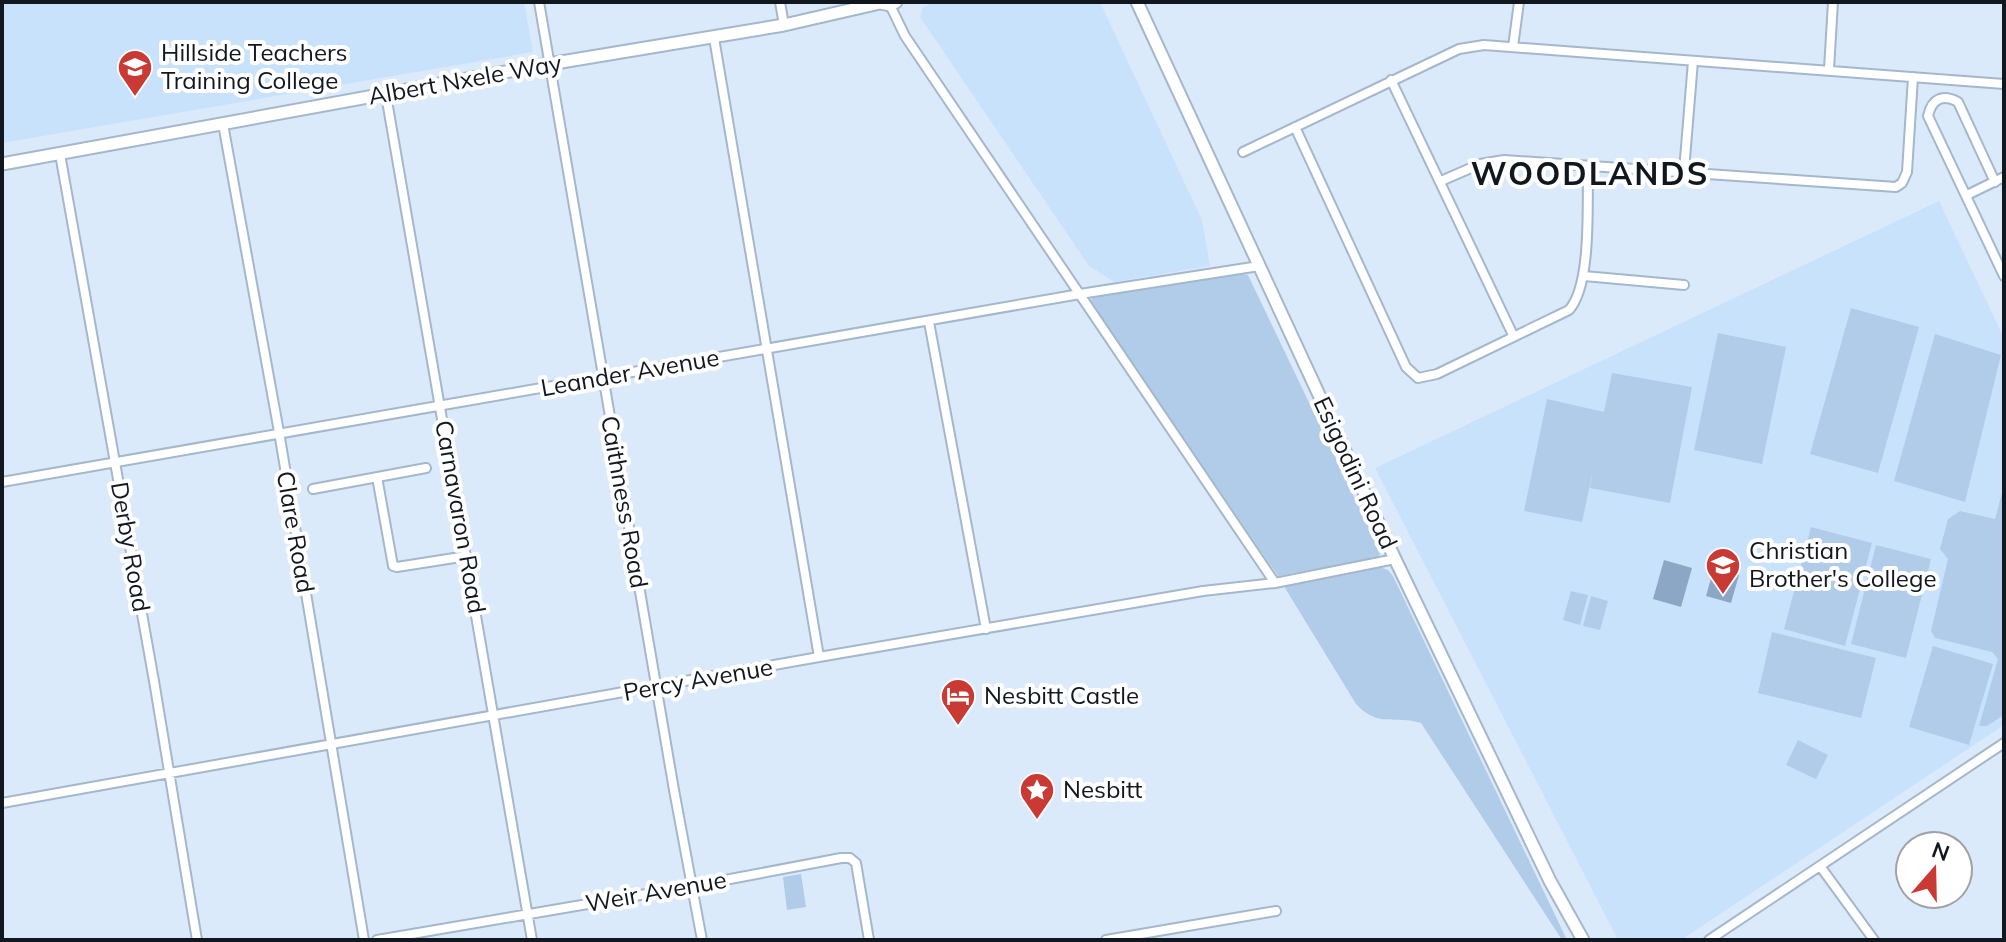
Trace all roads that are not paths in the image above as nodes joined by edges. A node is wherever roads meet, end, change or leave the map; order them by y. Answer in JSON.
{"nodes":[{"id":1,"x":539,"y":2,"type":"edge"},
{"id":2,"x":780,"y":2,"type":"edge"},
{"id":3,"x":1137,"y":2,"type":"edge"},
{"id":4,"x":1519,"y":2,"type":"edge"},
{"id":5,"x":1833,"y":2,"type":"edge"},
{"id":6,"x":887,"y":3,"type":"edge"},
{"id":7,"x":784,"y":25,"type":"junction"},
{"id":8,"x":714,"y":38,"type":"junction"},
{"id":9,"x":1513,"y":47,"type":"junction"},
{"id":10,"x":1693,"y":61,"type":"junction"},
{"id":11,"x":549,"y":64,"type":"junction"},
{"id":12,"x":1829,"y":69,"type":"junction"},
{"id":13,"x":1913,"y":77,"type":"junction"},
{"id":14,"x":1391,"y":80,"type":"junction"},
{"id":15,"x":2004,"y":84,"type":"edge"},
{"id":16,"x":386,"y":95,"type":"junction"},
{"id":17,"x":223,"y":124,"type":"junction"},
{"id":18,"x":1295,"y":127,"type":"junction"},
{"id":19,"x":1243,"y":152,"type":"dead end"},
{"id":20,"x":60,"y":154,"type":"junction"},
{"id":21,"x":2,"y":164,"type":"edge"},
{"id":22,"x":1588,"y":167,"type":"junction"},
{"id":23,"x":1684,"y":171,"type":"junction"},
{"id":24,"x":2000,"y":180,"type":"edge"},
{"id":25,"x":1441,"y":181,"type":"junction"},
{"id":26,"x":1967,"y":195,"type":"junction"},
{"id":27,"x":1259,"y":266,"type":"junction"},
{"id":28,"x":1584,"y":276,"type":"junction"},
{"id":29,"x":2004,"y":276,"type":"edge"},
{"id":30,"x":1684,"y":285,"type":"dead end"},
{"id":31,"x":1080,"y":294,"type":"junction"},
{"id":32,"x":929,"y":322,"type":"junction"},
{"id":33,"x":1513,"y":335,"type":"junction"},
{"id":34,"x":767,"y":349,"type":"junction"},
{"id":35,"x":603,"y":378,"type":"junction"},
{"id":36,"x":441,"y":406,"type":"junction"},
{"id":37,"x":279,"y":432,"type":"junction"},
{"id":38,"x":114,"y":463,"type":"junction"},
{"id":39,"x":426,"y":468,"type":"dead end"},
{"id":40,"x":377,"y":477,"type":"junction"},
{"id":41,"x":2,"y":482,"type":"edge"},
{"id":42,"x":313,"y":489,"type":"dead end"},
{"id":43,"x":467,"y":556,"type":"junction"},
{"id":44,"x":1395,"y":559,"type":"junction"},
{"id":45,"x":1275,"y":583,"type":"junction"},
{"id":46,"x":986,"y":629,"type":"junction"},
{"id":47,"x":819,"y":657,"type":"junction"},
{"id":48,"x":657,"y":688,"type":"junction"},
{"id":49,"x":494,"y":716,"type":"junction"},
{"id":50,"x":332,"y":743,"type":"junction"},
{"id":51,"x":2004,"y":743,"type":"edge"},
{"id":52,"x":168,"y":772,"type":"junction"},
{"id":53,"x":2,"y":803,"type":"edge"},
{"id":54,"x":1820,"y":866,"type":"junction"},
{"id":55,"x":693,"y":886,"type":"junction"},
{"id":56,"x":1276,"y":911,"type":"dead end"},
{"id":57,"x":527,"y":914,"type":"junction"},
{"id":58,"x":197,"y":940,"type":"edge"},
{"id":59,"x":364,"y":940,"type":"edge"},
{"id":60,"x":377,"y":940,"type":"edge"},
{"id":61,"x":532,"y":940,"type":"edge"},
{"id":62,"x":702,"y":940,"type":"edge"},
{"id":63,"x":869,"y":940,"type":"edge"},
{"id":64,"x":1106,"y":940,"type":"edge"},
{"id":65,"x":1583,"y":940,"type":"edge"},
{"id":66,"x":1709,"y":940,"type":"edge"},
{"id":67,"x":1874,"y":940,"type":"edge"}],
"edges":[{"from":1,"to":11,"type":"street","name":"Caithness Road"},
{"from":2,"to":7,"type":"street"},
{"from":3,"to":27,"type":"main road","name":"Esigodini Road"},
{"from":4,"to":9,"type":"street"},
{"from":5,"to":12,"type":"street"},
{"from":6,"to":7,"type":"main road","name":"Albert Nxele Way"},
{"from":6,"to":31,"type":"street"},
{"from":7,"to":8,"type":"main road","name":"Albert Nxele Way"},
{"from":8,"to":11,"type":"main road","name":"Albert Nxele Way"},
{"from":8,"to":34,"type":"street"},
{"from":9,"to":10,"type":"street"},
{"from":9,"to":14,"type":"street"},
{"from":10,"to":12,"type":"street"},
{"from":10,"to":23,"type":"street"},
{"from":11,"to":16,"type":"main road","name":"Albert Nxele Way"},
{"from":11,"to":35,"type":"street","name":"Caithness Road"},
{"from":12,"to":13,"type":"street"},
{"from":13,"to":15,"type":"street"},
{"from":13,"to":23,"type":"street"},
{"from":14,"to":18,"type":"street"},
{"from":14,"to":25,"type":"street"},
{"from":16,"to":17,"type":"main road","name":"Albert Nxele Way"},
{"from":16,"to":36,"type":"street","name":"Carnavaron Road"},
{"from":17,"to":20,"type":"main road","name":"Albert Nxele Way"},
{"from":17,"to":37,"type":"street","name":"Clare Road"},
{"from":18,"to":19,"type":"street"},
{"from":18,"to":33,"type":"street"},
{"from":20,"to":21,"type":"main road","name":"Albert Nxele Way"},
{"from":20,"to":38,"type":"street","name":"Derby Road"},
{"from":22,"to":23,"type":"street"},
{"from":22,"to":25,"type":"street"},
{"from":22,"to":28,"type":"street"},
{"from":24,"to":26,"type":"street"},
{"from":24,"to":26,"type":"street"},
{"from":25,"to":33,"type":"street"},
{"from":26,"to":29,"type":"street"},
{"from":27,"to":31,"type":"street","name":"Leander Avenue"},
{"from":27,"to":44,"type":"main road","name":"Esigodini Road"},
{"from":28,"to":30,"type":"street"},
{"from":28,"to":33,"type":"street"},
{"from":31,"to":32,"type":"street","name":"Leander Avenue"},
{"from":31,"to":45,"type":"street"},
{"from":32,"to":34,"type":"street","name":"Leander Avenue"},
{"from":32,"to":46,"type":"street"},
{"from":34,"to":35,"type":"street","name":"Leander Avenue"},
{"from":34,"to":47,"type":"street"},
{"from":35,"to":36,"type":"street","name":"Leander Avenue"},
{"from":35,"to":48,"type":"street","name":"Caithness Road"},
{"from":36,"to":37,"type":"street","name":"Leander Avenue"},
{"from":36,"to":43,"type":"street","name":"Carnavaron Road"},
{"from":37,"to":38,"type":"street","name":"Leander Avenue"},
{"from":37,"to":50,"type":"street","name":"Clare Road"},
{"from":38,"to":41,"type":"street","name":"Leander Avenue"},
{"from":38,"to":52,"type":"street","name":"Derby Road"},
{"from":39,"to":40,"type":"street"},
{"from":40,"to":42,"type":"street"},
{"from":40,"to":43,"type":"street"},
{"from":43,"to":49,"type":"street","name":"Carnavaron Road"},
{"from":44,"to":45,"type":"street","name":"Percy Avenue"},
{"from":44,"to":65,"type":"main road","name":"Esigodini Road"},
{"from":45,"to":46,"type":"street","name":"Percy Avenue"},
{"from":46,"to":47,"type":"street","name":"Percy Avenue"},
{"from":47,"to":48,"type":"street","name":"Percy Avenue"},
{"from":48,"to":49,"type":"street","name":"Percy Avenue"},
{"from":48,"to":55,"type":"street","name":"Caithness Road"},
{"from":49,"to":50,"type":"street","name":"Percy Avenue"},
{"from":49,"to":57,"type":"street","name":"Carnavaron Road"},
{"from":50,"to":52,"type":"street","name":"Percy Avenue"},
{"from":50,"to":59,"type":"street","name":"Clare Road"},
{"from":51,"to":54,"type":"street"},
{"from":52,"to":53,"type":"street","name":"Percy Avenue"},
{"from":52,"to":58,"type":"street","name":"Derby Road"},
{"from":54,"to":66,"type":"street"},
{"from":54,"to":67,"type":"street"},
{"from":55,"to":57,"type":"street","name":"Weir Avenue"},
{"from":55,"to":62,"type":"street","name":"Caithness Road"},
{"from":55,"to":63,"type":"street","name":"Weir Avenue"},
{"from":56,"to":64,"type":"street"},
{"from":57,"to":60,"type":"street","name":"Weir Avenue"},
{"from":57,"to":61,"type":"street","name":"Carnavaron Road"}]}
